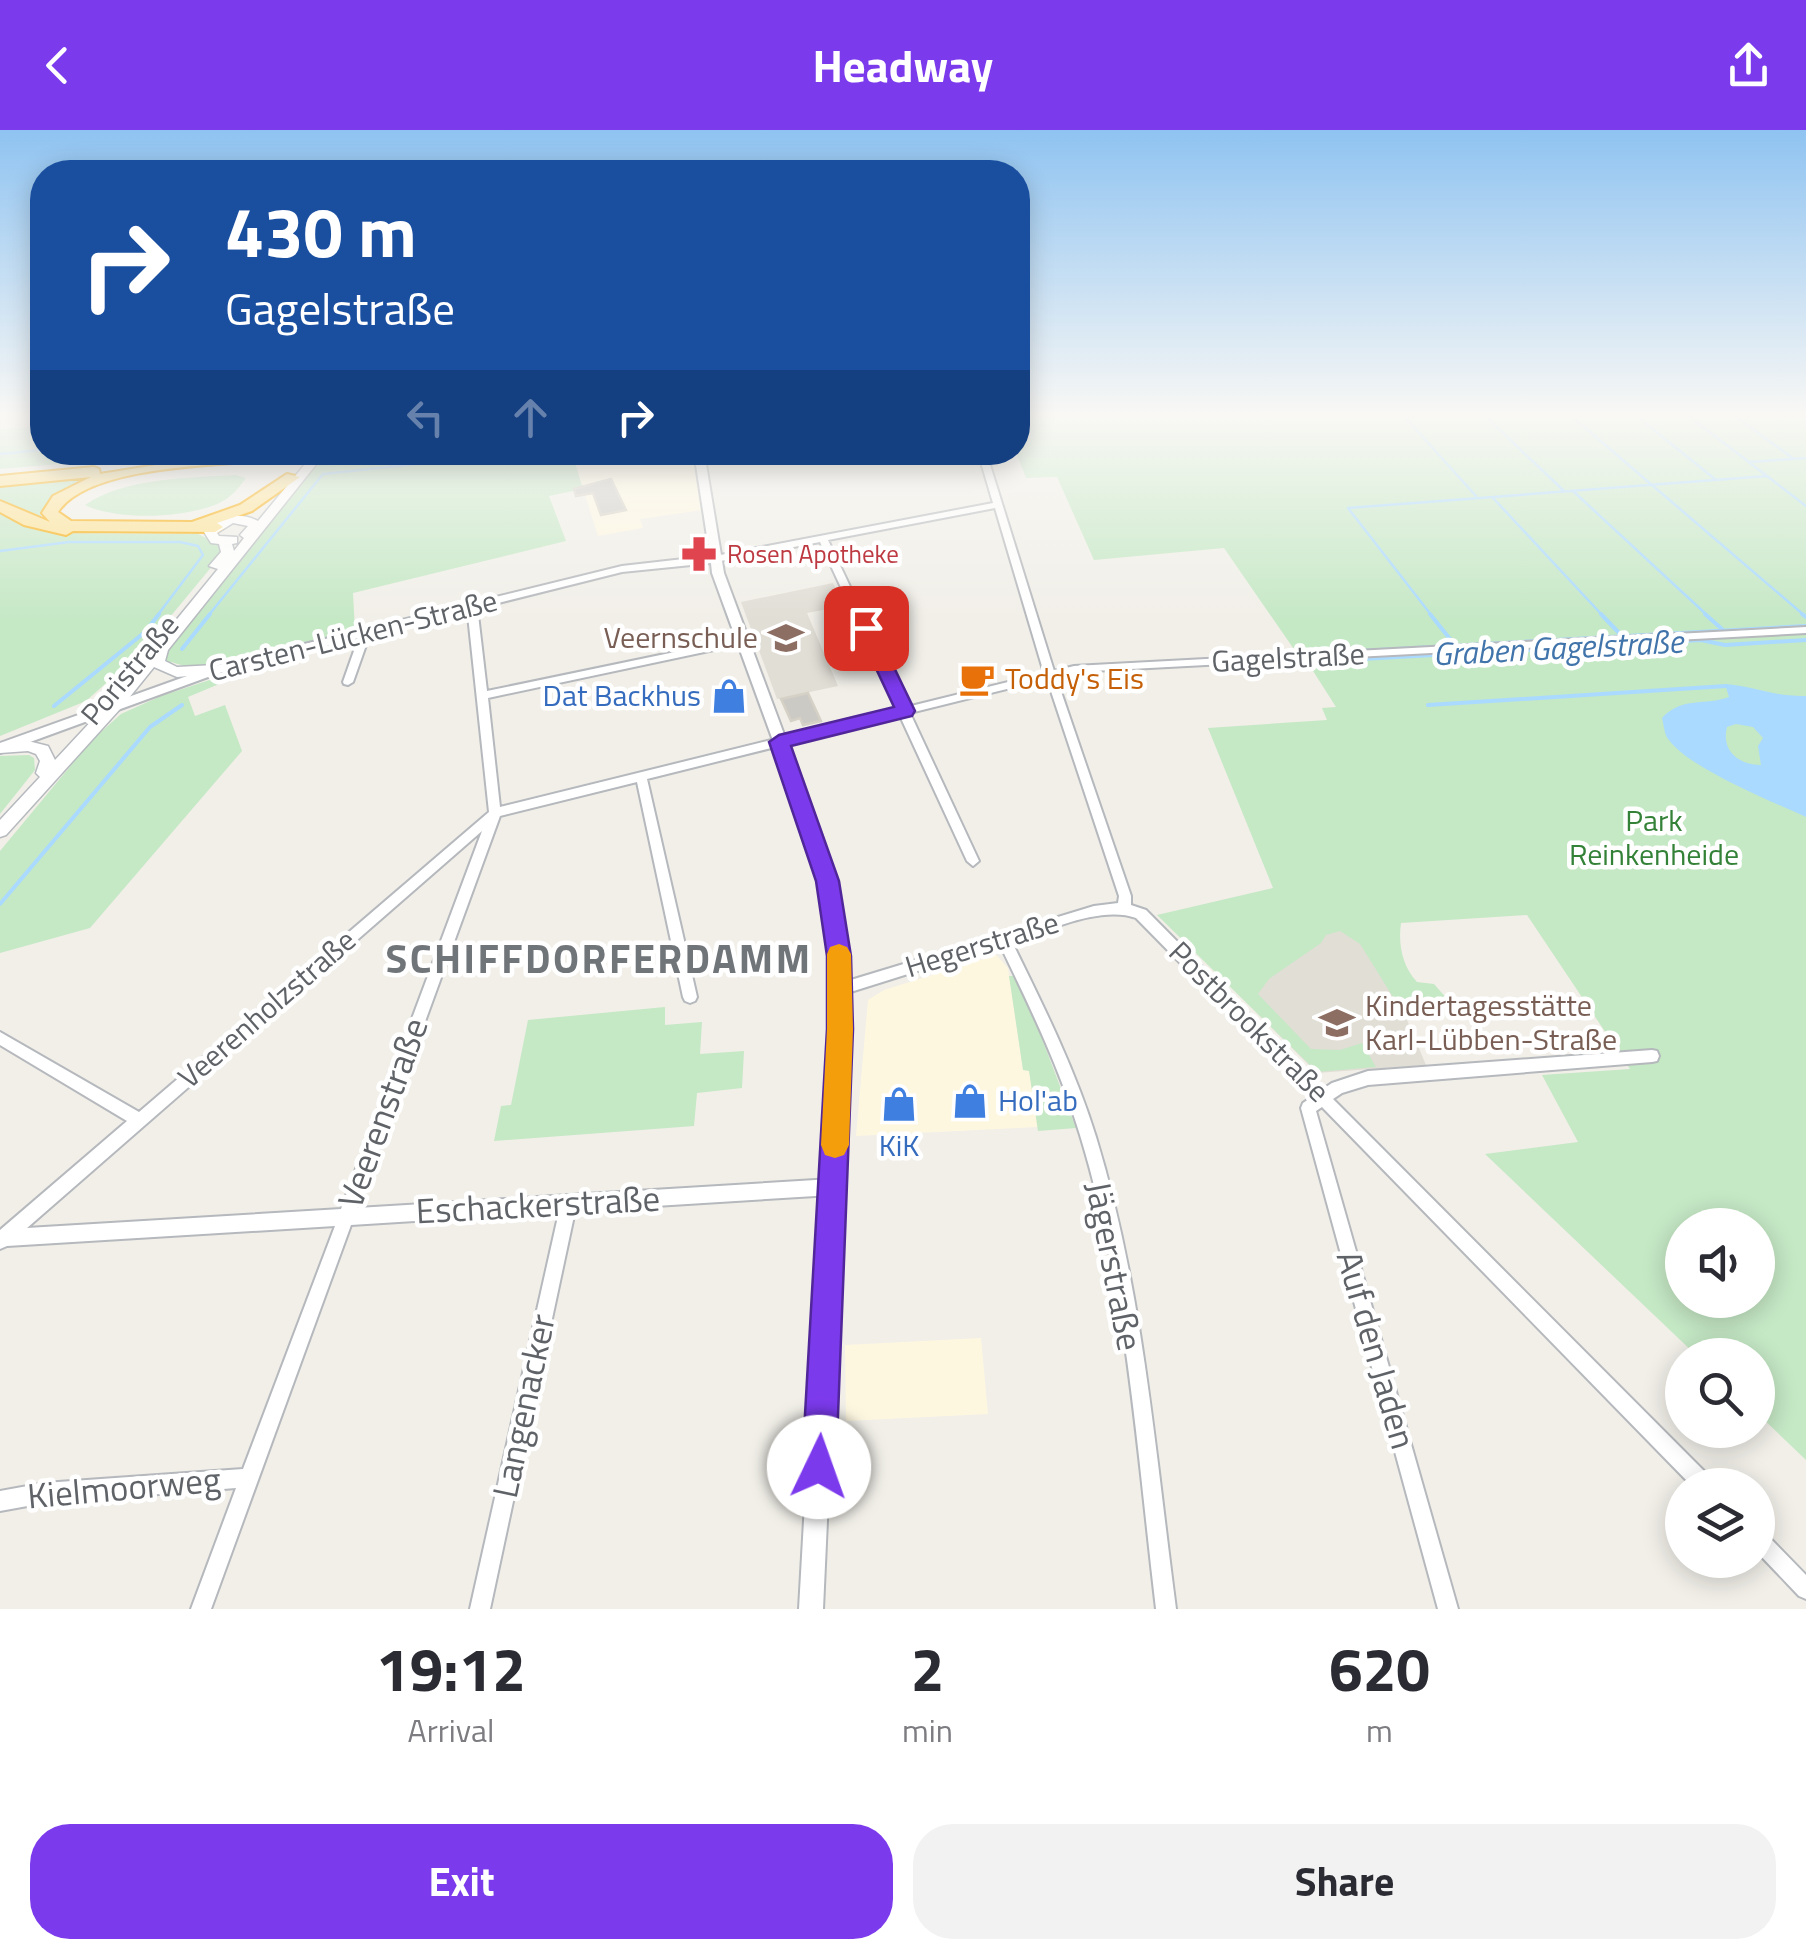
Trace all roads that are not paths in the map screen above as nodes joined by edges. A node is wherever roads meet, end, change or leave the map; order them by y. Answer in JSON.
{"nodes":[{"id":1,"x":89,"y":483,"type":"edge"},
{"id":2,"x":283,"y":483,"type":"edge"},
{"id":3,"x":287,"y":483,"type":"edge"},
{"id":4,"x":297,"y":483,"type":"edge"},
{"id":5,"x":704,"y":483,"type":"edge"},
{"id":6,"x":991,"y":483,"type":"edge"},
{"id":7,"x":286,"y":498,"type":"junction"},
{"id":8,"x":998,"y":505,"type":"junction"},
{"id":9,"x":0,"y":506,"type":"edge"},
{"id":10,"x":250,"y":521,"type":"junction"},
{"id":11,"x":170,"y":529,"type":"junction"},
{"id":12,"x":222,"y":535,"type":"junction"},
{"id":13,"x":822,"y":537,"type":"junction"},
{"id":14,"x":714,"y":559,"type":"junction"},
{"id":15,"x":230,"y":567,"type":"junction"},
{"id":16,"x":472,"y":606,"type":"junction"},
{"id":17,"x":1806,"y":630,"type":"edge"},
{"id":18,"x":366,"y":631,"type":"junction"},
{"id":19,"x":742,"y":640,"type":"junction"},
{"id":20,"x":162,"y":648,"type":"junction"},
{"id":21,"x":215,"y":670,"type":"junction"},
{"id":22,"x":1050,"y":674,"type":"junction"},
{"id":23,"x":348,"y":682,"type":"dead end"},
{"id":24,"x":482,"y":696,"type":"junction"},
{"id":25,"x":115,"y":705,"type":"junction"},
{"id":26,"x":96,"y":711,"type":"junction"},
{"id":27,"x":905,"y":711,"type":"junction"},
{"id":28,"x":779,"y":742,"type":"junction"},
{"id":29,"x":0,"y":748,"type":"edge"},
{"id":30,"x":44,"y":773,"type":"junction"},
{"id":31,"x":641,"y":776,"type":"junction"},
{"id":32,"x":27,"y":799,"type":"junction"},
{"id":33,"x":496,"y":813,"type":"junction"},
{"id":34,"x":0,"y":831,"type":"edge"},
{"id":35,"x":974,"y":861,"type":"dead end"},
{"id":36,"x":1124,"y":908,"type":"junction"},
{"id":37,"x":1004,"y":938,"type":"junction"},
{"id":38,"x":841,"y":989,"type":"junction"},
{"id":39,"x":690,"y":996,"type":"dead end"},
{"id":40,"x":0,"y":1038,"type":"edge"},
{"id":41,"x":1652,"y":1056,"type":"dead end"},
{"id":42,"x":1323,"y":1098,"type":"junction"},
{"id":43,"x":139,"y":1120,"type":"junction"},
{"id":44,"x":832,"y":1187,"type":"junction"},
{"id":45,"x":569,"y":1203,"type":"junction"},
{"id":46,"x":345,"y":1216,"type":"junction"},
{"id":47,"x":2,"y":1240,"type":"edge"},
{"id":48,"x":1687,"y":1468,"type":"edge"},
{"id":49,"x":248,"y":1478,"type":"junction"},
{"id":50,"x":0,"y":1501,"type":"edge"},
{"id":51,"x":1775,"y":1557,"type":"edge"},
{"id":52,"x":1806,"y":1589,"type":"edge"},
{"id":53,"x":201,"y":1609,"type":"edge"},
{"id":54,"x":480,"y":1609,"type":"edge"},
{"id":55,"x":811,"y":1609,"type":"edge"},
{"id":56,"x":1166,"y":1609,"type":"edge"},
{"id":57,"x":1448,"y":1609,"type":"edge"}],
"edges":[{"from":1,"to":11,"type":"highway"},
{"from":2,"to":11,"type":"highway"},
{"from":3,"to":10,"type":"main road","name":"Poristraße"},
{"from":4,"to":7,"type":"main road","name":"Poristraße"},
{"from":5,"to":14,"type":"street"},
{"from":6,"to":8,"type":"street"},
{"from":7,"to":10,"type":"main road","name":"Poristraße"},
{"from":7,"to":15,"type":"main road","name":"Poristraße"},
{"from":8,"to":13,"type":"street"},
{"from":8,"to":22,"type":"street"},
{"from":9,"to":12,"type":"highway"},
{"from":10,"to":12,"type":"main road","name":"Poristraße"},
{"from":10,"to":12,"type":"main road","name":"Poristraße"},
{"from":11,"to":12,"type":"highway"},
{"from":12,"to":15,"type":"main road","name":"Poristraße"},
{"from":12,"to":26,"type":"main road","name":"Poristraße"},
{"from":13,"to":14,"type":"street"},
{"from":13,"to":27,"type":"street"},
{"from":14,"to":16,"type":"street","name":"Carsten-Lücken-Straße"},
{"from":14,"to":19,"type":"street"},
{"from":15,"to":20,"type":"main road","name":"Poristraße"},
{"from":16,"to":18,"type":"street","name":"Carsten-Lücken-Straße"},
{"from":16,"to":24,"type":"street","name":"Veerenstraße"},
{"from":17,"to":22,"type":"street","name":"Gagelstraße"},
{"from":18,"to":21,"type":"street","name":"Carsten-Lücken-Straße"},
{"from":18,"to":23,"type":"street"},
{"from":19,"to":24,"type":"street"},
{"from":19,"to":28,"type":"street"},
{"from":20,"to":21,"type":"main road"},
{"from":20,"to":25,"type":"main road","name":"Poristraße"},
{"from":21,"to":25,"type":"street","name":"Carsten-Lücken-Straße"},
{"from":22,"to":27,"type":"street","name":"Gagelstraße"},
{"from":22,"to":36,"type":"street"},
{"from":24,"to":33,"type":"street","name":"Veerenstraße"},
{"from":25,"to":26,"type":"street","name":"Carsten-Lücken-Straße"},
{"from":25,"to":32,"type":"main road","name":"Poristraße"},
{"from":26,"to":29,"type":"street","name":"Carsten-Lücken-Straße"},
{"from":26,"to":30,"type":"main road","name":"Poristraße"},
{"from":27,"to":28,"type":"street","name":"Gagelstraße"},
{"from":27,"to":35,"type":"street"},
{"from":28,"to":31,"type":"street","name":"Veerenholzstraße"},
{"from":28,"to":38,"type":"street"},
{"from":29,"to":30,"type":"main road"},
{"from":30,"to":32,"type":"main road","name":"Poristraße"},
{"from":31,"to":33,"type":"street","name":"Veerenholzstraße"},
{"from":31,"to":39,"type":"street"},
{"from":32,"to":34,"type":"main road","name":"Poristraße"},
{"from":33,"to":43,"type":"street","name":"Veerenholzstraße"},
{"from":33,"to":46,"type":"street","name":"Veerenstraße"},
{"from":36,"to":37,"type":"street","name":"Hegerstraße"},
{"from":36,"to":42,"type":"street","name":"Postbrookstraße"},
{"from":37,"to":38,"type":"street","name":"Hegerstraße"},
{"from":37,"to":56,"type":"street","name":"Jägerstraße"},
{"from":38,"to":44,"type":"street"},
{"from":40,"to":43,"type":"street"},
{"from":41,"to":42,"type":"street"},
{"from":42,"to":48,"type":"street","name":"Postbrookstraße"},
{"from":42,"to":57,"type":"street","name":"Auf den Jaden"},
{"from":43,"to":47,"type":"street","name":"Veerenholzstraße"},
{"from":44,"to":45,"type":"street","name":"Eschackerstraße"},
{"from":44,"to":55,"type":"street"},
{"from":45,"to":46,"type":"street","name":"Eschackerstraße"},
{"from":45,"to":54,"type":"street","name":"Langenacker"},
{"from":46,"to":47,"type":"street","name":"Eschackerstraße"},
{"from":46,"to":49,"type":"street","name":"Veerenstraße"},
{"from":49,"to":50,"type":"street","name":"Kielmoorweg"},
{"from":49,"to":53,"type":"street","name":"Veerenstraße"},
{"from":51,"to":52,"type":"street"}]}
